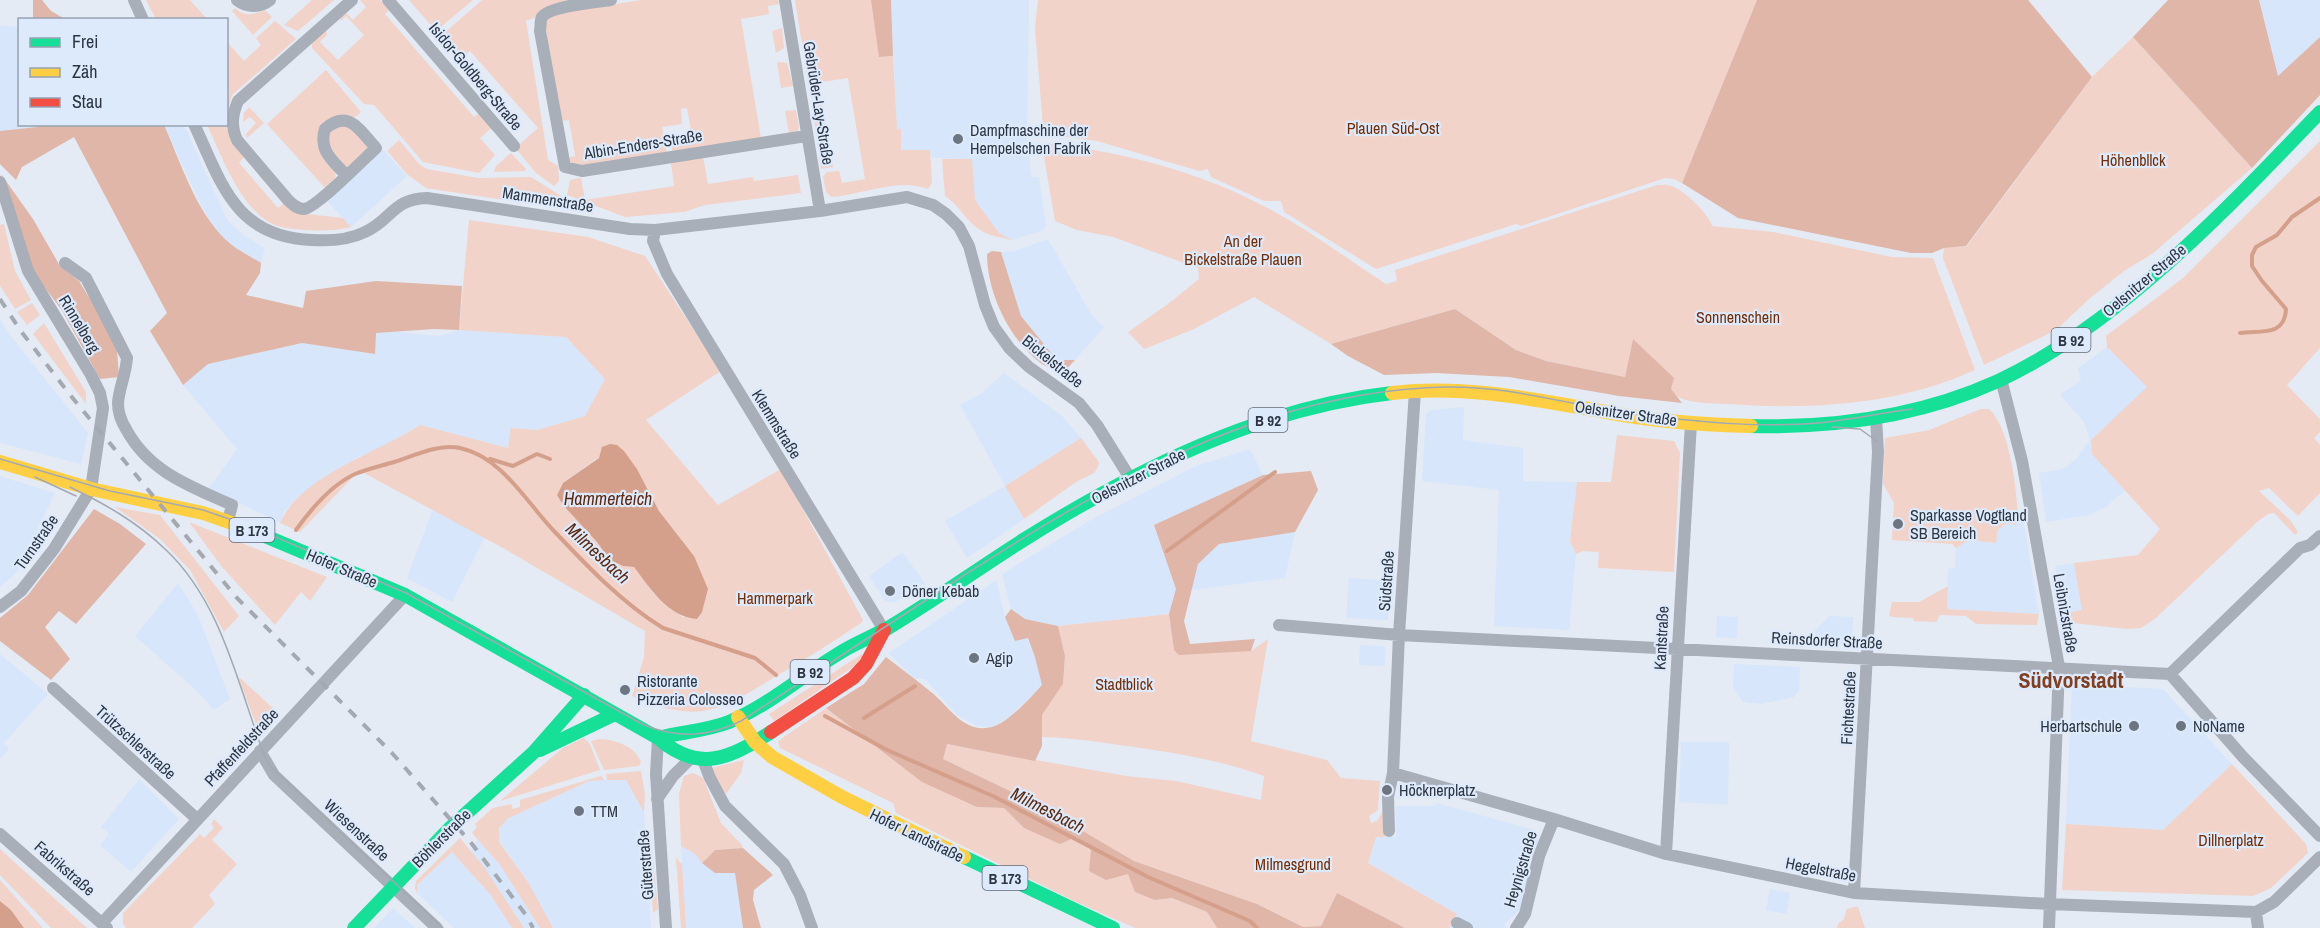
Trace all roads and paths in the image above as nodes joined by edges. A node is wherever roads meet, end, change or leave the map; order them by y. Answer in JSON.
{"nodes":[{"id":1,"x":134,"y":0,"type":"edge"},
{"id":2,"x":237,"y":0,"type":"edge"},
{"id":3,"x":270,"y":0,"type":"edge"},
{"id":4,"x":352,"y":0,"type":"edge"},
{"id":5,"x":388,"y":0,"type":"edge"},
{"id":6,"x":611,"y":0,"type":"edge"},
{"id":7,"x":785,"y":0,"type":"edge"},
{"id":8,"x":142,"y":18,"type":"edge"},
{"id":9,"x":2320,"y":112,"type":"edge"},
{"id":10,"x":195,"y":126,"type":"edge"},
{"id":11,"x":806,"y":136,"type":"junction"},
{"id":12,"x":514,"y":146,"type":"dead end"},
{"id":13,"x":346,"y":175,"type":"junction"},
{"id":14,"x":0,"y":182,"type":"edge"},
{"id":15,"x":820,"y":211,"type":"junction"},
{"id":16,"x":959,"y":227,"type":"joint"},
{"id":17,"x":655,"y":230,"type":"junction"},
{"id":18,"x":64,"y":263,"type":"dead end"},
{"id":19,"x":2001,"y":379,"type":"junction"},
{"id":20,"x":1415,"y":391,"type":"junction"},
{"id":21,"x":1876,"y":418,"type":"junction"},
{"id":22,"x":1691,"y":423,"type":"junction"},
{"id":23,"x":0,"y":462,"type":"edge"},
{"id":24,"x":1130,"y":478,"type":"junction"},
{"id":25,"x":91,"y":489,"type":"junction"},
{"id":26,"x":228,"y":521,"type":"junction"},
{"id":27,"x":2320,"y":536,"type":"edge"},
{"id":28,"x":2310,"y":545,"type":"junction"},
{"id":29,"x":2320,"y":556,"type":"edge"},
{"id":30,"x":405,"y":595,"type":"junction"},
{"id":31,"x":0,"y":607,"type":"edge"},
{"id":32,"x":1279,"y":625,"type":"dead end"},
{"id":33,"x":884,"y":630,"type":"junction"},
{"id":34,"x":1399,"y":635,"type":"junction"},
{"id":35,"x":1677,"y":649,"type":"junction"},
{"id":36,"x":1868,"y":659,"type":"junction"},
{"id":37,"x":2059,"y":667,"type":"junction"},
{"id":38,"x":2170,"y":674,"type":"junction"},
{"id":39,"x":53,"y":688,"type":"dead end"},
{"id":40,"x":584,"y":695,"type":"junction"},
{"id":41,"x":615,"y":714,"type":"junction"},
{"id":42,"x":738,"y":717,"type":"junction"},
{"id":43,"x":658,"y":738,"type":"junction"},
{"id":44,"x":755,"y":742,"type":"junction"},
{"id":45,"x":260,"y":751,"type":"junction"},
{"id":46,"x":533,"y":753,"type":"junction"},
{"id":47,"x":696,"y":759,"type":"junction"},
{"id":48,"x":1393,"y":773,"type":"junction"},
{"id":49,"x":657,"y":799,"type":"junction"},
{"id":50,"x":197,"y":819,"type":"junction"},
{"id":51,"x":1554,"y":819,"type":"junction"},
{"id":52,"x":1389,"y":831,"type":"dead end"},
{"id":53,"x":0,"y":834,"type":"edge"},
{"id":54,"x":2320,"y":836,"type":"edge"},
{"id":55,"x":1666,"y":854,"type":"junction"},
{"id":56,"x":2320,"y":857,"type":"edge"},
{"id":57,"x":394,"y":886,"type":"junction"},
{"id":58,"x":1854,"y":893,"type":"junction"},
{"id":59,"x":2049,"y":904,"type":"junction"},
{"id":60,"x":2256,"y":912,"type":"junction"},
{"id":61,"x":105,"y":925,"type":"edge"},
{"id":62,"x":354,"y":928,"type":"edge"},
{"id":63,"x":437,"y":928,"type":"edge"},
{"id":64,"x":666,"y":928,"type":"edge"},
{"id":65,"x":812,"y":928,"type":"edge"},
{"id":66,"x":1113,"y":928,"type":"edge"},
{"id":67,"x":1516,"y":928,"type":"edge"},
{"id":68,"x":2049,"y":928,"type":"edge"},
{"id":69,"x":2258,"y":928,"type":"edge"}],
"edges":[{"from":1,"to":8,"type":"street"},
{"from":2,"to":3,"type":"street"},
{"from":4,"to":13,"type":"street"},
{"from":5,"to":12,"type":"street","name":"Isidor-Goldberg-Straße"},
{"from":6,"to":11,"type":"street","name":"Albin-Enders-Straße"},
{"from":7,"to":11,"type":"street","name":"Gebrüder-Lay-Straße"},
{"from":9,"to":19,"type":"main road","name":"Oelsnitzer Straße","number":"B 92"},
{"from":10,"to":17,"type":"street","name":"Mammenstraße"},
{"from":11,"to":15,"type":"street","name":"Gebrüder-Lay-Straße"},
{"from":13,"to":13,"type":"street"},
{"from":14,"to":25,"type":"street","name":"Rinnelberg"},
{"from":15,"to":16,"type":"street","name":"Mammenstraße"},
{"from":15,"to":17,"type":"street","name":"Mammenstraße"},
{"from":16,"to":24,"type":"street","name":"Bickelstraße"},
{"from":17,"to":33,"type":"street","name":"Klemmstraße"},
{"from":18,"to":26,"type":"street"},
{"from":19,"to":21,"type":"main road","name":"Oelsnitzer Straße","number":"B 92"},
{"from":19,"to":37,"type":"street","name":"Leibnizstraße"},
{"from":20,"to":22,"type":"main road","name":"Oelsnitzer Straße","number":"B 92"},
{"from":20,"to":24,"type":"main road","name":"Oelsnitzer Straße","number":"B 92"},
{"from":20,"to":34,"type":"street","name":"Südstraße"},
{"from":21,"to":22,"type":"main road","name":"Oelsnitzer Straße","number":"B 92"},
{"from":21,"to":36,"type":"street","name":"Fichtestraße"},
{"from":22,"to":35,"type":"street","name":"Kantstraße"},
{"from":23,"to":25,"type":"main road","name":"Hofer Straße","number":"B 173"},
{"from":24,"to":33,"type":"main road","name":"Oelsnitzer Straße","number":"B 92"},
{"from":25,"to":26,"type":"main road","name":"Hofer Straße","number":"B 173"},
{"from":25,"to":31,"type":"street","name":"Turnstraße"},
{"from":26,"to":30,"type":"main road","name":"Hofer Straße","number":"B 173"},
{"from":27,"to":28,"type":"street"},
{"from":28,"to":29,"type":"street"},
{"from":28,"to":38,"type":"street"},
{"from":30,"to":40,"type":"main road","name":"Hofer Straße","number":"B 173"},
{"from":30,"to":45,"type":"street","name":"Pfaffenfeldstraße"},
{"from":32,"to":34,"type":"street","name":"Reinsdorfer Straße"},
{"from":33,"to":42,"type":"main road","name":"Oelsnitzer Straße","number":"B 92"},
{"from":33,"to":44,"type":"main road","name":"Oelsnitzer Straße","number":"B 92"},
{"from":34,"to":35,"type":"street","name":"Reinsdorfer Straße"},
{"from":34,"to":48,"type":"street","name":"Südstraße"},
{"from":35,"to":36,"type":"street","name":"Reinsdorfer Straße"},
{"from":35,"to":55,"type":"street","name":"Kantstraße"},
{"from":36,"to":37,"type":"street","name":"Reinsdorfer Straße"},
{"from":36,"to":58,"type":"street","name":"Fichtestraße"},
{"from":37,"to":38,"type":"street","name":"Reinsdorfer Straße"},
{"from":37,"to":59,"type":"street","name":"Leibnizstraße"},
{"from":38,"to":54,"type":"street"},
{"from":39,"to":50,"type":"street","name":"Trützschlerstraße"},
{"from":40,"to":41,"type":"main road","name":"Hofer Straße","number":"B 173"},
{"from":40,"to":46,"type":"main road","name":"Böhlerstraße"},
{"from":41,"to":43,"type":"main road","name":"Hofer Straße"},
{"from":41,"to":46,"type":"main road","name":"Böhlerstraße"},
{"from":42,"to":43,"type":"main road","number":"B 92"},
{"from":42,"to":44,"type":"main road","name":"Hofer Landstraße","number":"B 173"},
{"from":43,"to":47,"type":"main road","name":"Hofer Straße"},
{"from":43,"to":49,"type":"street","name":"Güterstraße"},
{"from":44,"to":47,"type":"main road","number":"B 92"},
{"from":44,"to":66,"type":"main road","name":"Hofer Landstraße","number":"B 173"},
{"from":45,"to":50,"type":"street","name":"Pfaffenfeldstraße"},
{"from":45,"to":57,"type":"street","name":"Wiesenstraße"},
{"from":46,"to":57,"type":"main road","name":"Böhlerstraße"},
{"from":47,"to":49,"type":"street"},
{"from":47,"to":65,"type":"street"},
{"from":48,"to":51,"type":"street","name":"Hegelstraße"},
{"from":48,"to":52,"type":"street"},
{"from":49,"to":64,"type":"street","name":"Güterstraße"},
{"from":50,"to":61,"type":"street","name":"Pfaffenfeldstraße"},
{"from":51,"to":55,"type":"street","name":"Hegelstraße"},
{"from":51,"to":67,"type":"street","name":"Heynigstraße"},
{"from":53,"to":61,"type":"street","name":"Fabrikstraße"},
{"from":55,"to":58,"type":"street","name":"Hegelstraße"},
{"from":56,"to":60,"type":"street"},
{"from":57,"to":62,"type":"main road","name":"Böhlerstraße"},
{"from":57,"to":63,"type":"street","name":"Wiesenstraße"},
{"from":58,"to":59,"type":"street","name":"Hegelstraße"},
{"from":59,"to":60,"type":"street","name":"Hegelstraße"},
{"from":59,"to":68,"type":"street","name":"Leibnizstraße"},
{"from":60,"to":69,"type":"street"}]}
